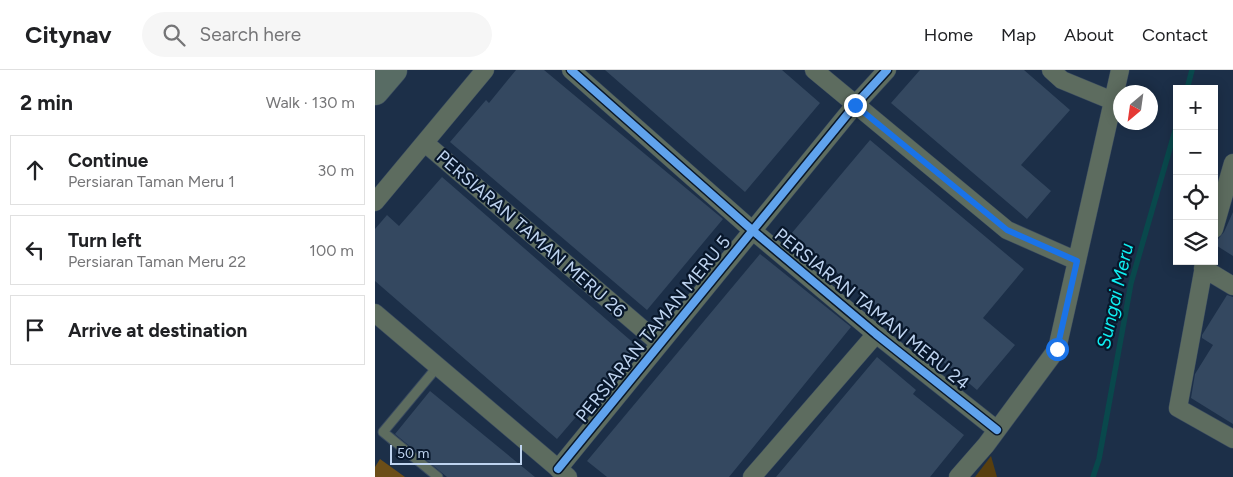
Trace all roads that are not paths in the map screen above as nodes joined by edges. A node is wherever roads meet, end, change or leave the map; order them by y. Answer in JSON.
{"nodes":[{"id":1,"x":393,"y":70,"type":"edge"},
{"id":2,"x":485,"y":70,"type":"edge"},
{"id":3,"x":571,"y":70,"type":"edge"},
{"id":4,"x":813,"y":70,"type":"edge"},
{"id":5,"x":887,"y":70,"type":"edge"},
{"id":6,"x":1051,"y":70,"type":"edge"},
{"id":7,"x":1120,"y":70,"type":"edge"},
{"id":8,"x":1117,"y":85,"type":"edge"},
{"id":9,"x":375,"y":91,"type":"edge"},
{"id":10,"x":1113,"y":101,"type":"joint"},
{"id":11,"x":855,"y":105,"type":"junction"},
{"id":12,"x":425,"y":143,"type":"junction"},
{"id":13,"x":1233,"y":163,"type":"edge"},
{"id":14,"x":375,"y":202,"type":"edge"},
{"id":15,"x":1217,"y":220,"type":"edge"},
{"id":16,"x":752,"y":230,"type":"junction"},
{"id":17,"x":1077,"y":261,"type":"junction"},
{"id":18,"x":1204,"y":265,"type":"edge"},
{"id":19,"x":1233,"y":286,"type":"edge"},
{"id":20,"x":375,"y":313,"type":"edge"},
{"id":21,"x":876,"y":334,"type":"junction"},
{"id":22,"x":660,"y":344,"type":"junction"},
{"id":23,"x":438,"y":366,"type":"junction"},
{"id":24,"x":997,"y":430,"type":"junction"},
{"id":25,"x":1233,"y":439,"type":"edge"},
{"id":26,"x":563,"y":473,"type":"edge"},
{"id":27,"x":438,"y":477,"type":"edge"},
{"id":28,"x":752,"y":477,"type":"edge"},
{"id":29,"x":958,"y":477,"type":"edge"}],
"edges":[{"from":1,"to":9,"type":"main road"},
{"from":2,"to":12,"type":"street"},
{"from":3,"to":16,"type":"street","name":"PERSIARAN TAMAN MERU 24"},
{"from":4,"to":11,"type":"street"},
{"from":5,"to":11,"type":"street","name":"PERSIARAN TAMAN MERU 5"},
{"from":6,"to":10,"type":"street"},
{"from":7,"to":8,"type":"street"},
{"from":10,"to":17,"type":"street"},
{"from":11,"to":16,"type":"street","name":"PERSIARAN TAMAN MERU 5"},
{"from":11,"to":17,"type":"street"},
{"from":12,"to":14,"type":"street"},
{"from":12,"to":22,"type":"street","name":"PERSIARAN TAMAN MERU 26"},
{"from":13,"to":15,"type":"street"},
{"from":16,"to":21,"type":"street","name":"PERSIARAN TAMAN MERU 24"},
{"from":16,"to":22,"type":"street","name":"PERSIARAN TAMAN MERU 5"},
{"from":17,"to":24,"type":"street"},
{"from":18,"to":19,"type":"street"},
{"from":18,"to":25,"type":"street"},
{"from":20,"to":23,"type":"street"},
{"from":21,"to":24,"type":"street","name":"PERSIARAN TAMAN MERU 24"},
{"from":21,"to":28,"type":"street"},
{"from":22,"to":26,"type":"street","name":"PERSIARAN TAMAN MERU 5"},
{"from":23,"to":26,"type":"street"},
{"from":23,"to":27,"type":"lane"},
{"from":24,"to":29,"type":"street"}]}
